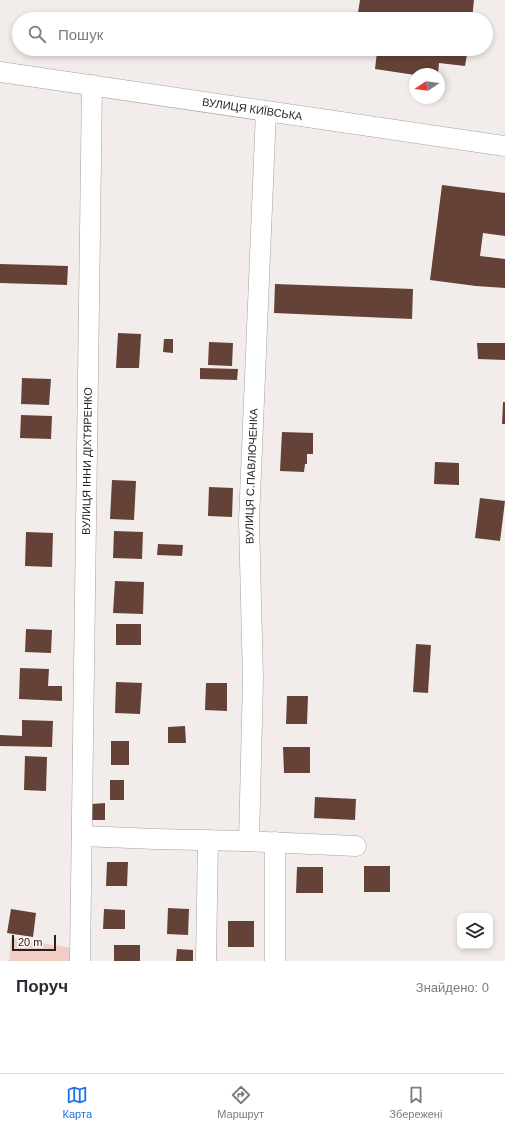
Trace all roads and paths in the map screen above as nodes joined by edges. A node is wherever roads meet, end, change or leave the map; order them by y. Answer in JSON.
{"nodes":[{"id":1,"x":0,"y":72,"type":"edge"},
{"id":2,"x":92,"y":85,"type":"junction"},
{"id":3,"x":266,"y":110,"type":"junction"},
{"id":4,"x":505,"y":146,"type":"edge"},
{"id":5,"x":82,"y":836,"type":"junction"},
{"id":6,"x":208,"y":840,"type":"junction"},
{"id":7,"x":249,"y":841,"type":"junction"},
{"id":8,"x":275,"y":842,"type":"junction"},
{"id":9,"x":356,"y":846,"type":"dead end"},
{"id":10,"x":80,"y":961,"type":"edge"},
{"id":11,"x":206,"y":961,"type":"edge"},
{"id":12,"x":275,"y":961,"type":"edge"}],
"edges":[{"from":1,"to":2,"type":"street","name":"ВУЛИЦЯ КИЇВСЬКА"},
{"from":2,"to":3,"type":"street","name":"ВУЛИЦЯ КИЇВСЬКА"},
{"from":2,"to":5,"type":"street","name":"ВУЛИЦЯ ІННИ ДІХТЯРЕНКО"},
{"from":3,"to":4,"type":"street","name":"ВУЛИЦЯ КИЇВСЬКА"},
{"from":3,"to":7,"type":"street","name":"ВУЛИЦЯ С.ПАВЛЮЧЕНКА"},
{"from":5,"to":6,"type":"street"},
{"from":5,"to":10,"type":"street","name":"ВУЛИЦЯ ІННИ ДІХТЯРЕНКО"},
{"from":6,"to":7,"type":"street"},
{"from":6,"to":11,"type":"street"},
{"from":7,"to":8,"type":"street"},
{"from":8,"to":9,"type":"street"},
{"from":8,"to":12,"type":"street"}]}
